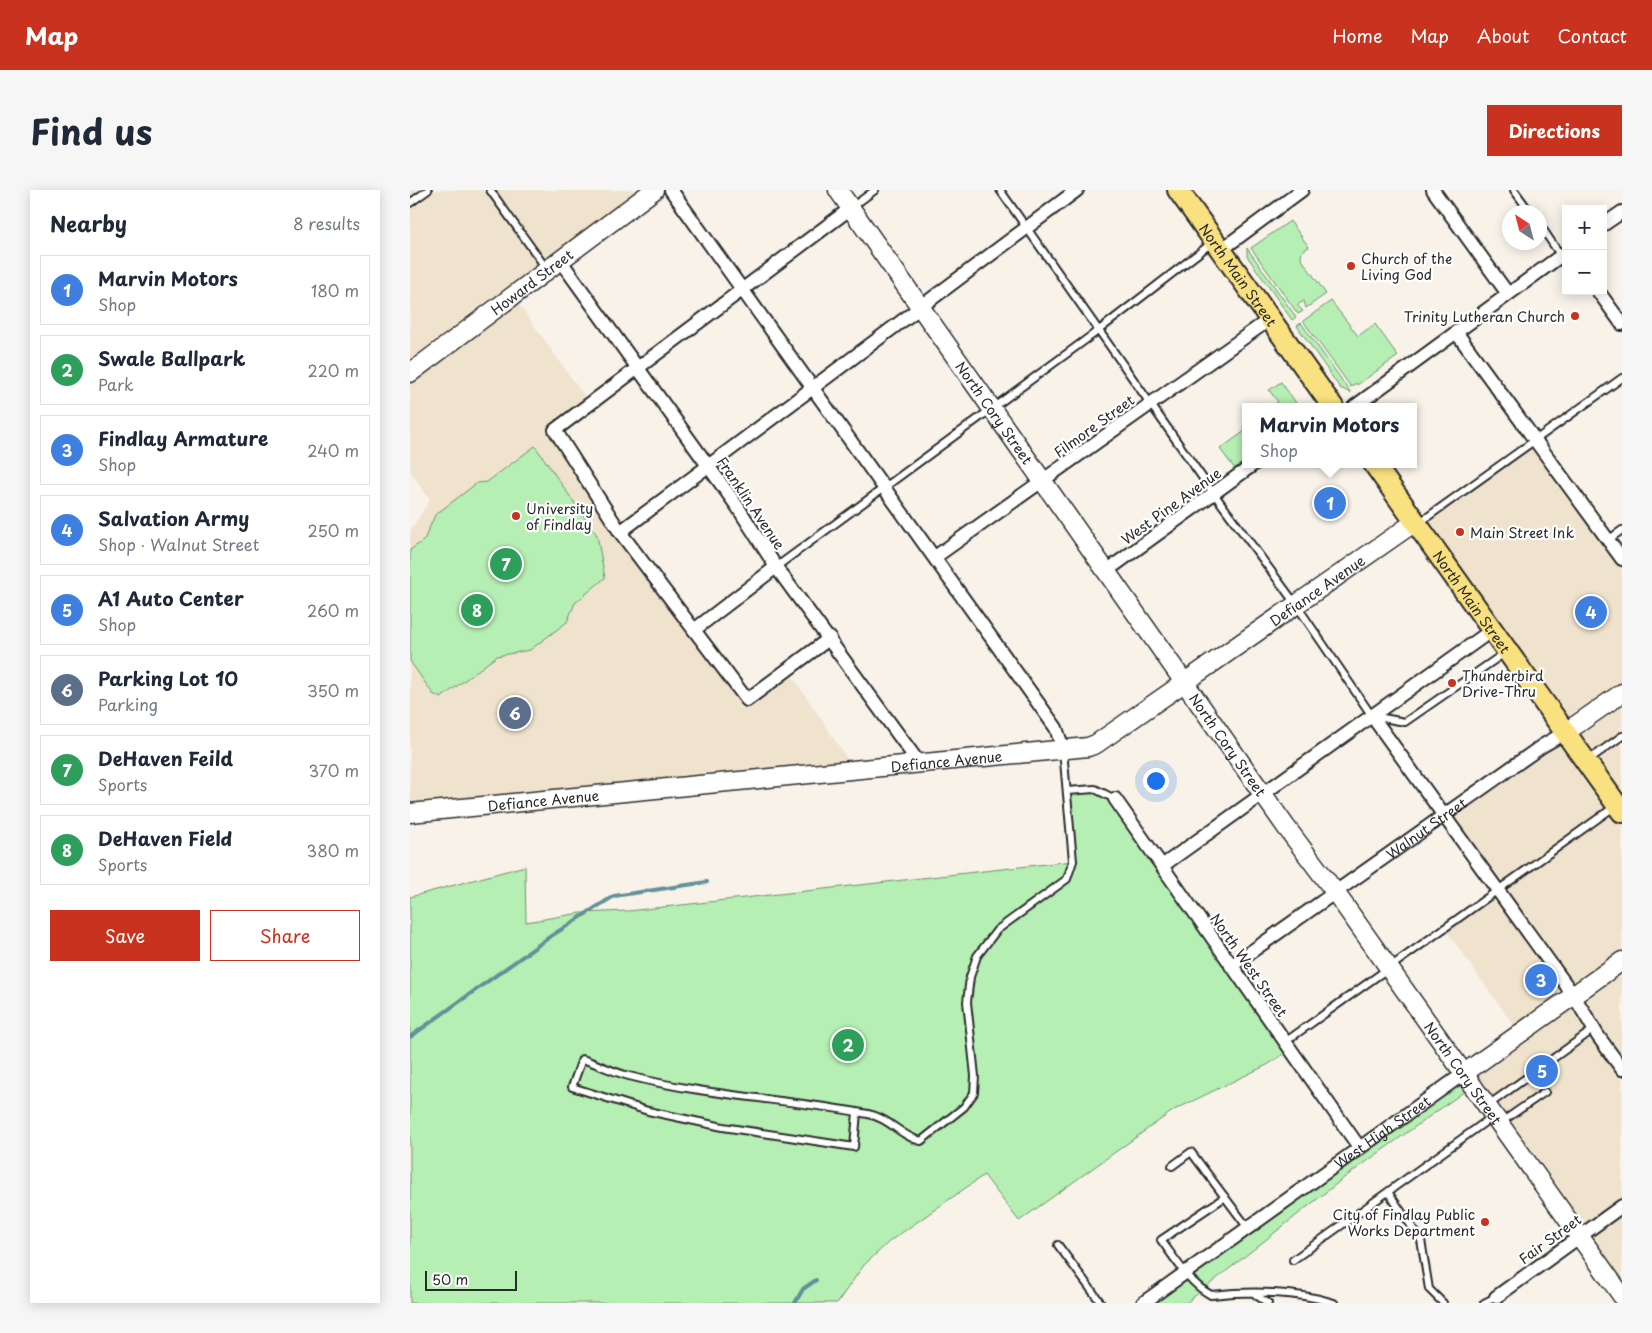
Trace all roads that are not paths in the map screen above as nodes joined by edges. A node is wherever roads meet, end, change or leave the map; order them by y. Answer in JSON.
{"nodes":[{"id":1,"x":428,"y":190,"type":"edge"},
{"id":2,"x":490,"y":190,"type":"edge"},
{"id":3,"x":654,"y":190,"type":"edge"},
{"id":4,"x":671,"y":190,"type":"edge"},
{"id":5,"x":838,"y":190,"type":"edge"},
{"id":6,"x":874,"y":190,"type":"edge"},
{"id":7,"x":1000,"y":190,"type":"edge"},
{"id":8,"x":1077,"y":190,"type":"edge"},
{"id":9,"x":1178,"y":190,"type":"edge"},
{"id":10,"x":1302,"y":190,"type":"edge"},
{"id":11,"x":1433,"y":190,"type":"edge"},
{"id":12,"x":1514,"y":190,"type":"edge"},
{"id":13,"x":410,"y":203,"type":"edge"},
{"id":14,"x":1525,"y":205,"type":"edge"},
{"id":15,"x":851,"y":208,"type":"junction"},
{"id":16,"x":1622,"y":212,"type":"edge"},
{"id":17,"x":1607,"y":223,"type":"edge"},
{"id":18,"x":1027,"y":228,"type":"junction"},
{"id":19,"x":1547,"y":235,"type":"edge"},
{"id":20,"x":1218,"y":246,"type":"junction"},
{"id":21,"x":1562,"y":253,"type":"edge"},
{"id":22,"x":1562,"y":255,"type":"edge"},
{"id":23,"x":554,"y":265,"type":"junction"},
{"id":24,"x":743,"y":290,"type":"junction"},
{"id":25,"x":1508,"y":294,"type":"junction"},
{"id":26,"x":1601,"y":295,"type":"edge"},
{"id":27,"x":921,"y":307,"type":"junction"},
{"id":28,"x":1270,"y":319,"type":"junction"},
{"id":29,"x":1622,"y":324,"type":"edge"},
{"id":30,"x":1098,"y":330,"type":"junction"},
{"id":31,"x":1456,"y":332,"type":"junction"},
{"id":32,"x":638,"y":368,"type":"junction"},
{"id":33,"x":410,"y":373,"type":"edge"},
{"id":34,"x":1622,"y":378,"type":"edge"},
{"id":35,"x":813,"y":386,"type":"junction"},
{"id":36,"x":1150,"y":403,"type":"junction"},
{"id":37,"x":1330,"y":403,"type":"edge"},
{"id":38,"x":1359,"y":403,"type":"edge"},
{"id":39,"x":992,"y":408,"type":"junction"},
{"id":40,"x":1535,"y":440,"type":"junction"},
{"id":41,"x":709,"y":467,"type":"junction"},
{"id":42,"x":1248,"y":468,"type":"edge"},
{"id":43,"x":1377,"y":468,"type":"edge"},
{"id":44,"x":1043,"y":482,"type":"junction"},
{"id":45,"x":884,"y":488,"type":"junction"},
{"id":46,"x":1214,"y":493,"type":"junction"},
{"id":47,"x":1416,"y":523,"type":"junction"},
{"id":48,"x":1622,"y":530,"type":"edge"},
{"id":49,"x":620,"y":532,"type":"junction"},
{"id":50,"x":1608,"y":540,"type":"junction"},
{"id":51,"x":935,"y":557,"type":"junction"},
{"id":52,"x":1622,"y":559,"type":"edge"},
{"id":53,"x":776,"y":567,"type":"junction"},
{"id":54,"x":1105,"y":572,"type":"junction"},
{"id":55,"x":1297,"y":606,"type":"junction"},
{"id":56,"x":694,"y":630,"type":"junction"},
{"id":57,"x":1492,"y":630,"type":"junction"},
{"id":58,"x":830,"y":638,"type":"junction"},
{"id":59,"x":1507,"y":652,"type":"junction"},
{"id":60,"x":1184,"y":682,"type":"junction"},
{"id":61,"x":1622,"y":693,"type":"edge"},
{"id":62,"x":1372,"y":716,"type":"junction"},
{"id":63,"x":1566,"y":732,"type":"junction"},
{"id":64,"x":1622,"y":736,"type":"edge"},
{"id":65,"x":1063,"y":749,"type":"junction"},
{"id":66,"x":1586,"y":761,"type":"junction"},
{"id":67,"x":919,"y":763,"type":"junction"},
{"id":68,"x":1067,"y":791,"type":"junction"},
{"id":69,"x":1262,"y":793,"type":"junction"},
{"id":70,"x":1116,"y":799,"type":"joint"},
{"id":71,"x":1620,"y":808,"type":"edge"},
{"id":72,"x":412,"y":811,"type":"edge"},
{"id":73,"x":1444,"y":816,"type":"junction"},
{"id":74,"x":1162,"y":866,"type":"junction"},
{"id":75,"x":1497,"y":890,"type":"junction"},
{"id":76,"x":1335,"y":892,"type":"junction"},
{"id":77,"x":1622,"y":962,"type":"edge"},
{"id":78,"x":1231,"y":966,"type":"junction"},
{"id":79,"x":1389,"y":970,"type":"junction"},
{"id":80,"x":1574,"y":996,"type":"junction"},
{"id":81,"x":1594,"y":1029,"type":"junction"},
{"id":82,"x":1285,"y":1042,"type":"junction"},
{"id":83,"x":1622,"y":1069,"type":"edge"},
{"id":84,"x":1463,"y":1074,"type":"junction"},
{"id":85,"x":1545,"y":1092,"type":"dead end"},
{"id":86,"x":857,"y":1112,"type":"junction"},
{"id":87,"x":1493,"y":1116,"type":"junction"},
{"id":88,"x":1360,"y":1147,"type":"junction"},
{"id":89,"x":1172,"y":1166,"type":"dead end"},
{"id":90,"x":1388,"y":1192,"type":"junction"},
{"id":91,"x":1225,"y":1197,"type":"junction"},
{"id":92,"x":1622,"y":1206,"type":"edge"},
{"id":93,"x":1248,"y":1229,"type":"junction"},
{"id":94,"x":1580,"y":1237,"type":"junction"},
{"id":95,"x":1058,"y":1246,"type":"dead end"},
{"id":96,"x":1292,"y":1260,"type":"dead end"},
{"id":97,"x":1186,"y":1274,"type":"junction"},
{"id":98,"x":1255,"y":1294,"type":"junction"},
{"id":99,"x":1622,"y":1296,"type":"edge"},
{"id":100,"x":1496,"y":1297,"type":"joint"},
{"id":101,"x":1101,"y":1303,"type":"edge"},
{"id":102,"x":1143,"y":1303,"type":"edge"},
{"id":103,"x":1268,"y":1303,"type":"edge"},
{"id":104,"x":1334,"y":1303,"type":"edge"},
{"id":105,"x":1443,"y":1303,"type":"edge"},
{"id":106,"x":1484,"y":1303,"type":"edge"}],
"edges":[{"from":1,"to":13,"type":"lane"},
{"from":2,"to":23,"type":"lane"},
{"from":3,"to":23,"type":"street","name":"Howard Street"},
{"from":4,"to":24,"type":"street"},
{"from":5,"to":15,"type":"street","name":"North Cory Street"},
{"from":6,"to":15,"type":"lane"},
{"from":7,"to":18,"type":"lane"},
{"from":8,"to":18,"type":"street"},
{"from":9,"to":20,"type":"main road","name":"North Main Street"},
{"from":10,"to":20,"type":"street"},
{"from":11,"to":25,"type":"street"},
{"from":12,"to":14,"type":"lane"},
{"from":15,"to":24,"type":"street"},
{"from":15,"to":27,"type":"street","name":"North Cory Street"},
{"from":16,"to":17,"type":"street"},
{"from":18,"to":27,"type":"street"},
{"from":18,"to":30,"type":"lane"},
{"from":19,"to":21,"type":"lane"},
{"from":20,"to":28,"type":"main road","name":"North Main Street"},
{"from":20,"to":30,"type":"lane"},
{"from":22,"to":25,"type":"street"},
{"from":23,"to":32,"type":"street","name":"Franklin Avenue"},
{"from":23,"to":33,"type":"street","name":"Howard Street"},
{"from":24,"to":32,"type":"street"},
{"from":24,"to":35,"type":"street"},
{"from":25,"to":31,"type":"street"},
{"from":26,"to":29,"type":"street"},
{"from":27,"to":35,"type":"street"},
{"from":27,"to":39,"type":"street","name":"North Cory Street"},
{"from":28,"to":36,"type":"street","name":"Filmore Street"},
{"from":28,"to":37,"type":"main road","name":"North Main Street"},
{"from":30,"to":36,"type":"lane"},
{"from":30,"to":39,"type":"lane"},
{"from":31,"to":38,"type":"street"},
{"from":31,"to":40,"type":"street"},
{"from":32,"to":41,"type":"street","name":"Franklin Avenue"},
{"from":32,"to":49,"type":"street"},
{"from":34,"to":40,"type":"lane"},
{"from":35,"to":41,"type":"street"},
{"from":35,"to":45,"type":"street"},
{"from":36,"to":44,"type":"street","name":"Filmore Street"},
{"from":36,"to":46,"type":"lane"},
{"from":39,"to":44,"type":"street","name":"North Cory Street"},
{"from":39,"to":45,"type":"lane"},
{"from":40,"to":47,"type":"lane"},
{"from":40,"to":50,"type":"street"},
{"from":41,"to":49,"type":"street"},
{"from":41,"to":53,"type":"street","name":"Franklin Avenue"},
{"from":42,"to":46,"type":"street","name":"West Pine Avenue"},
{"from":43,"to":47,"type":"main road","name":"North Main Street"},
{"from":44,"to":51,"type":"street","name":"Filmore Street"},
{"from":44,"to":54,"type":"street","name":"North Cory Street"},
{"from":45,"to":51,"type":"street"},
{"from":45,"to":53,"type":"lane"},
{"from":46,"to":54,"type":"street","name":"West Pine Avenue"},
{"from":46,"to":55,"type":"lane"},
{"from":47,"to":55,"type":"street","name":"Defiance Avenue"},
{"from":47,"to":57,"type":"main road","name":"North Main Street"},
{"from":48,"to":50,"type":"lane"},
{"from":49,"to":56,"type":"street"},
{"from":50,"to":52,"type":"street"},
{"from":51,"to":65,"type":"street"},
{"from":53,"to":56,"type":"street"},
{"from":53,"to":58,"type":"street","name":"Franklin Avenue"},
{"from":54,"to":60,"type":"street","name":"North Cory Street"},
{"from":55,"to":60,"type":"street","name":"Defiance Avenue"},
{"from":55,"to":62,"type":"lane"},
{"from":56,"to":58,"type":"street"},
{"from":57,"to":59,"type":"main road","name":"North Main Street"},
{"from":57,"to":62,"type":"street"},
{"from":58,"to":67,"type":"street","name":"Franklin Avenue"},
{"from":59,"to":62,"type":"lane"},
{"from":59,"to":63,"type":"main road","name":"North Main Street"},
{"from":60,"to":65,"type":"street","name":"Defiance Avenue"},
{"from":60,"to":69,"type":"street","name":"North Cory Street"},
{"from":61,"to":63,"type":"street","name":"Walnut Street"},
{"from":62,"to":69,"type":"street"},
{"from":62,"to":73,"type":"street"},
{"from":63,"to":66,"type":"main road","name":"North Main Street"},
{"from":63,"to":73,"type":"street","name":"Walnut Street"},
{"from":64,"to":66,"type":"lane"},
{"from":65,"to":67,"type":"street","name":"Defiance Avenue"},
{"from":65,"to":68,"type":"lane"},
{"from":66,"to":71,"type":"main road","name":"North Main Street"},
{"from":67,"to":72,"type":"street","name":"Defiance Avenue"},
{"from":68,"to":70,"type":"lane"},
{"from":68,"to":86,"type":"lane"},
{"from":69,"to":74,"type":"street"},
{"from":69,"to":76,"type":"street","name":"North Cory Street"},
{"from":70,"to":74,"type":"street","name":"North West Street"},
{"from":71,"to":75,"type":"lane"},
{"from":73,"to":75,"type":"street"},
{"from":73,"to":76,"type":"street","name":"Walnut Street"},
{"from":74,"to":78,"type":"street","name":"North West Street"},
{"from":75,"to":79,"type":"lane"},
{"from":75,"to":80,"type":"street"},
{"from":76,"to":78,"type":"street","name":"Walnut Street"},
{"from":76,"to":79,"type":"street","name":"North Cory Street"},
{"from":77,"to":80,"type":"street","name":"West High Street"},
{"from":78,"to":82,"type":"street","name":"North West Street"},
{"from":79,"to":82,"type":"lane"},
{"from":79,"to":84,"type":"street","name":"North Cory Street"},
{"from":80,"to":81,"type":"street"},
{"from":80,"to":84,"type":"street","name":"West High Street"},
{"from":81,"to":83,"type":"street"},
{"from":81,"to":87,"type":"lane"},
{"from":82,"to":88,"type":"street","name":"North West Street"},
{"from":84,"to":87,"type":"street","name":"North Cory Street"},
{"from":84,"to":88,"type":"street","name":"West High Street"},
{"from":85,"to":87,"type":"lane"},
{"from":86,"to":86,"type":"lane"},
{"from":87,"to":90,"type":"lane"},
{"from":87,"to":94,"type":"street","name":"North Cory Street"},
{"from":88,"to":93,"type":"street","name":"West High Street"},
{"from":89,"to":91,"type":"lane"},
{"from":90,"to":96,"type":"lane"},
{"from":90,"to":105,"type":"lane"},
{"from":91,"to":93,"type":"lane"},
{"from":91,"to":97,"type":"lane"},
{"from":92,"to":94,"type":"street","name":"Fair Street"},
{"from":93,"to":97,"type":"street","name":"West High Street"},
{"from":94,"to":99,"type":"street","name":"North Cory Street"},
{"from":94,"to":100,"type":"street","name":"Fair Street"},
{"from":95,"to":101,"type":"lane"},
{"from":97,"to":98,"type":"lane"},
{"from":97,"to":102,"type":"street","name":"West High Street"},
{"from":98,"to":103,"type":"lane"},
{"from":98,"to":104,"type":"lane"},
{"from":100,"to":106,"type":"lane"}]}
